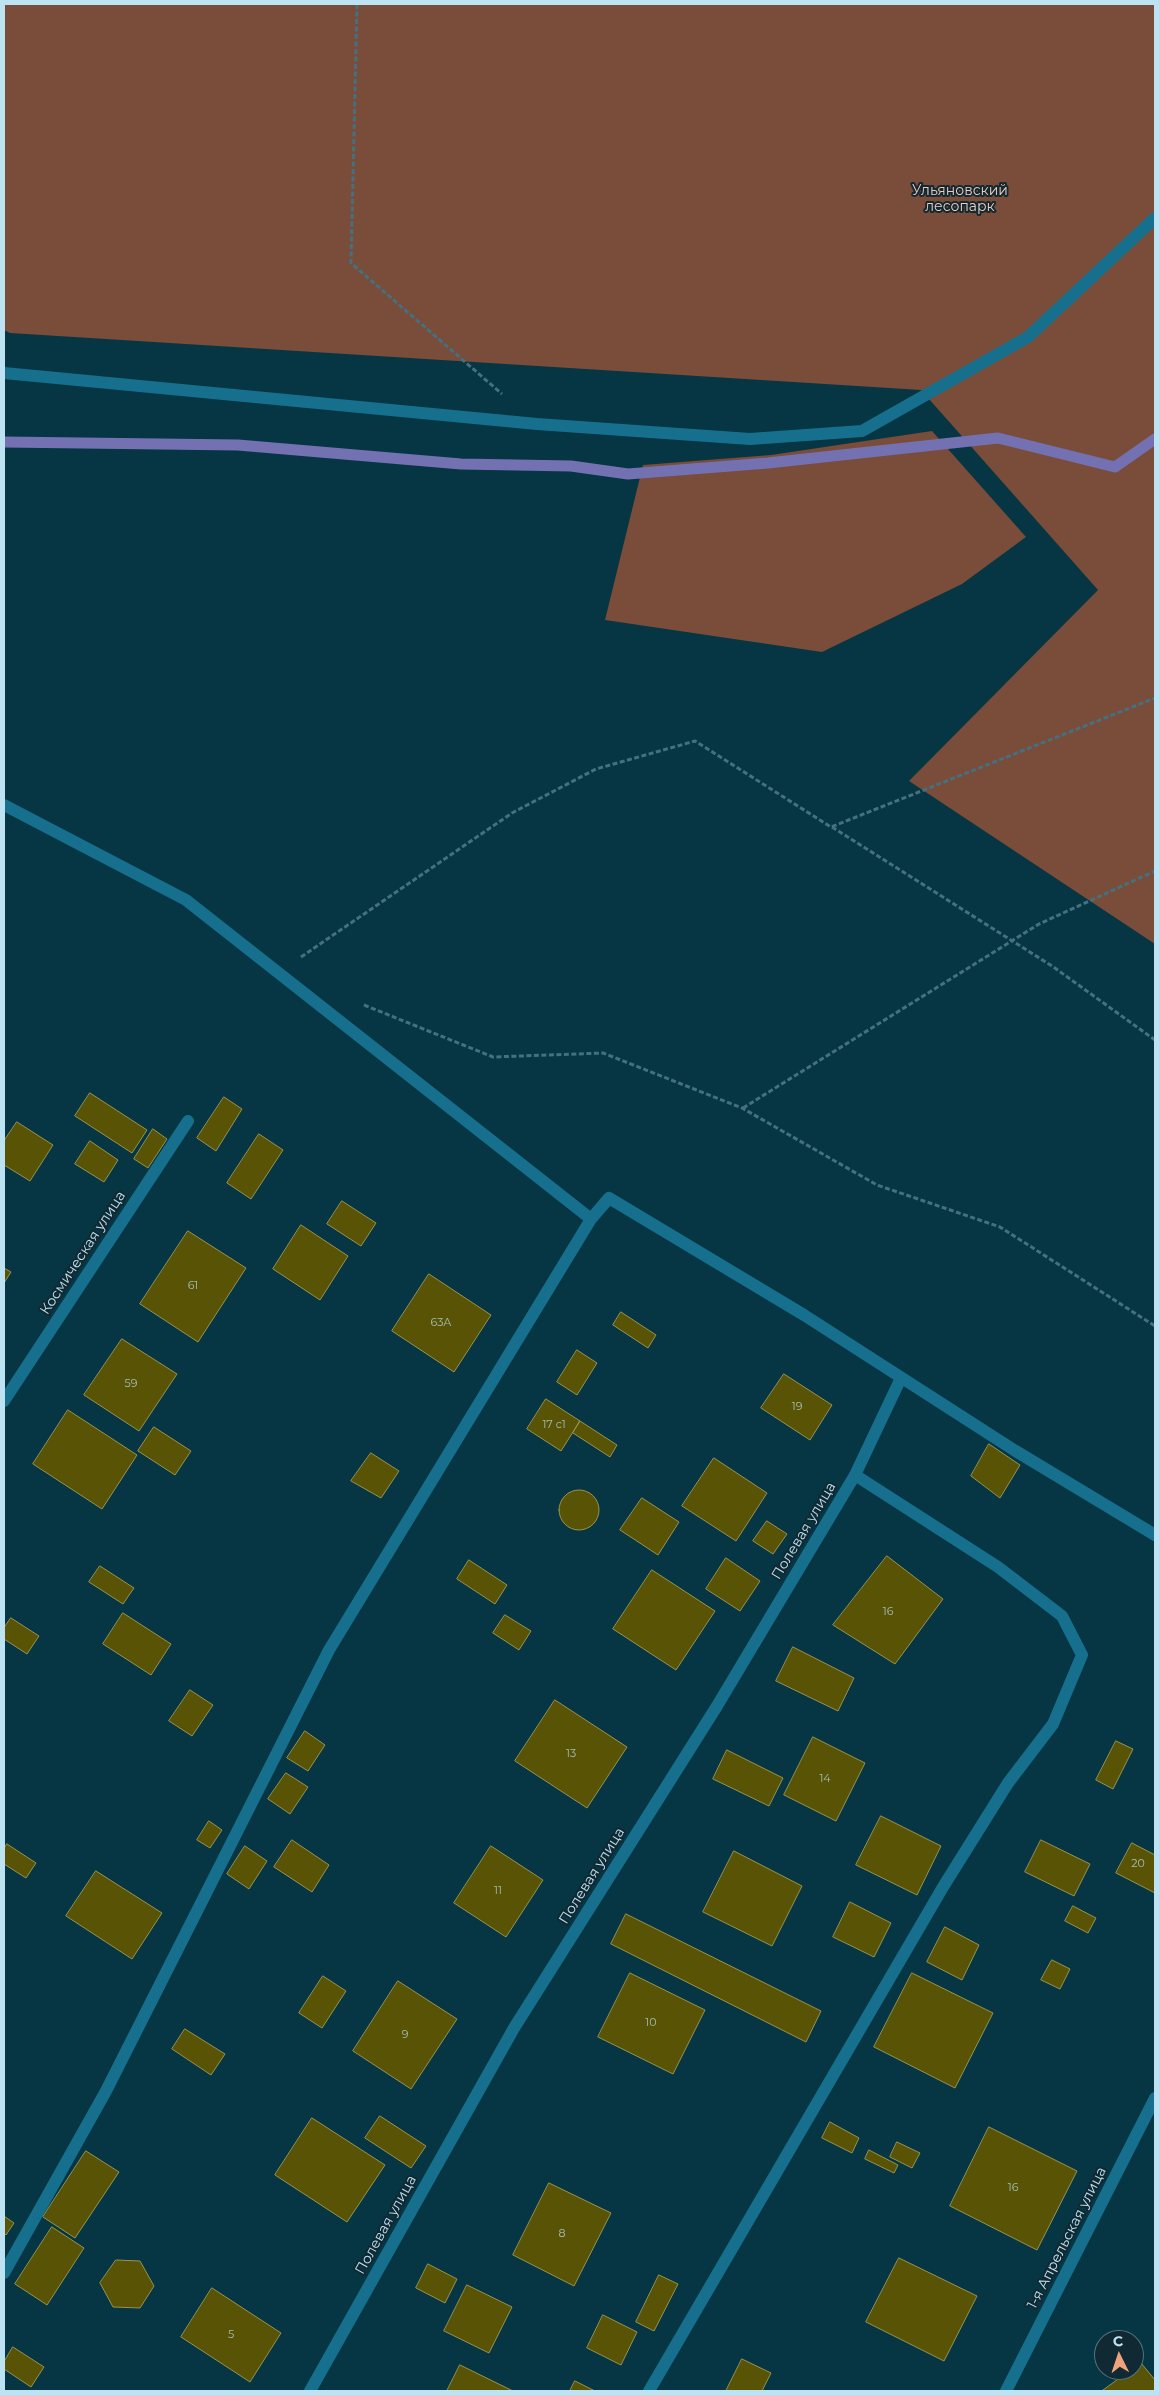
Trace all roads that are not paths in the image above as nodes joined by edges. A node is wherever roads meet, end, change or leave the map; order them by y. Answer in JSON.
{"nodes":[{"id":1,"x":1155,"y":218,"type":"edge"},
{"id":2,"x":4,"y":373,"type":"edge"},
{"id":3,"x":4,"y":805,"type":"edge"},
{"id":4,"x":188,"y":1121,"type":"dead end"},
{"id":5,"x":591,"y":1219,"type":"junction"},
{"id":6,"x":902,"y":1378,"type":"junction"},
{"id":7,"x":4,"y":1401,"type":"edge"},
{"id":8,"x":855,"y":1475,"type":"junction"},
{"id":9,"x":1155,"y":1535,"type":"edge"},
{"id":10,"x":1155,"y":2098,"type":"edge"},
{"id":11,"x":4,"y":2273,"type":"edge"},
{"id":12,"x":310,"y":2391,"type":"edge"},
{"id":13,"x":649,"y":2391,"type":"edge"},
{"id":14,"x":1006,"y":2391,"type":"edge"}],
"edges":[{"from":1,"to":2,"type":"street"},
{"from":3,"to":5,"type":"street"},
{"from":4,"to":7,"type":"street","name":"Космическая улица"},
{"from":5,"to":6,"type":"street"},
{"from":5,"to":11,"type":"street"},
{"from":6,"to":8,"type":"street","name":"Полевая улица"},
{"from":6,"to":9,"type":"street"},
{"from":8,"to":12,"type":"street","name":"Полевая улица"},
{"from":8,"to":13,"type":"street"},
{"from":10,"to":14,"type":"street","name":"1-я Апрельская улица"}]}
